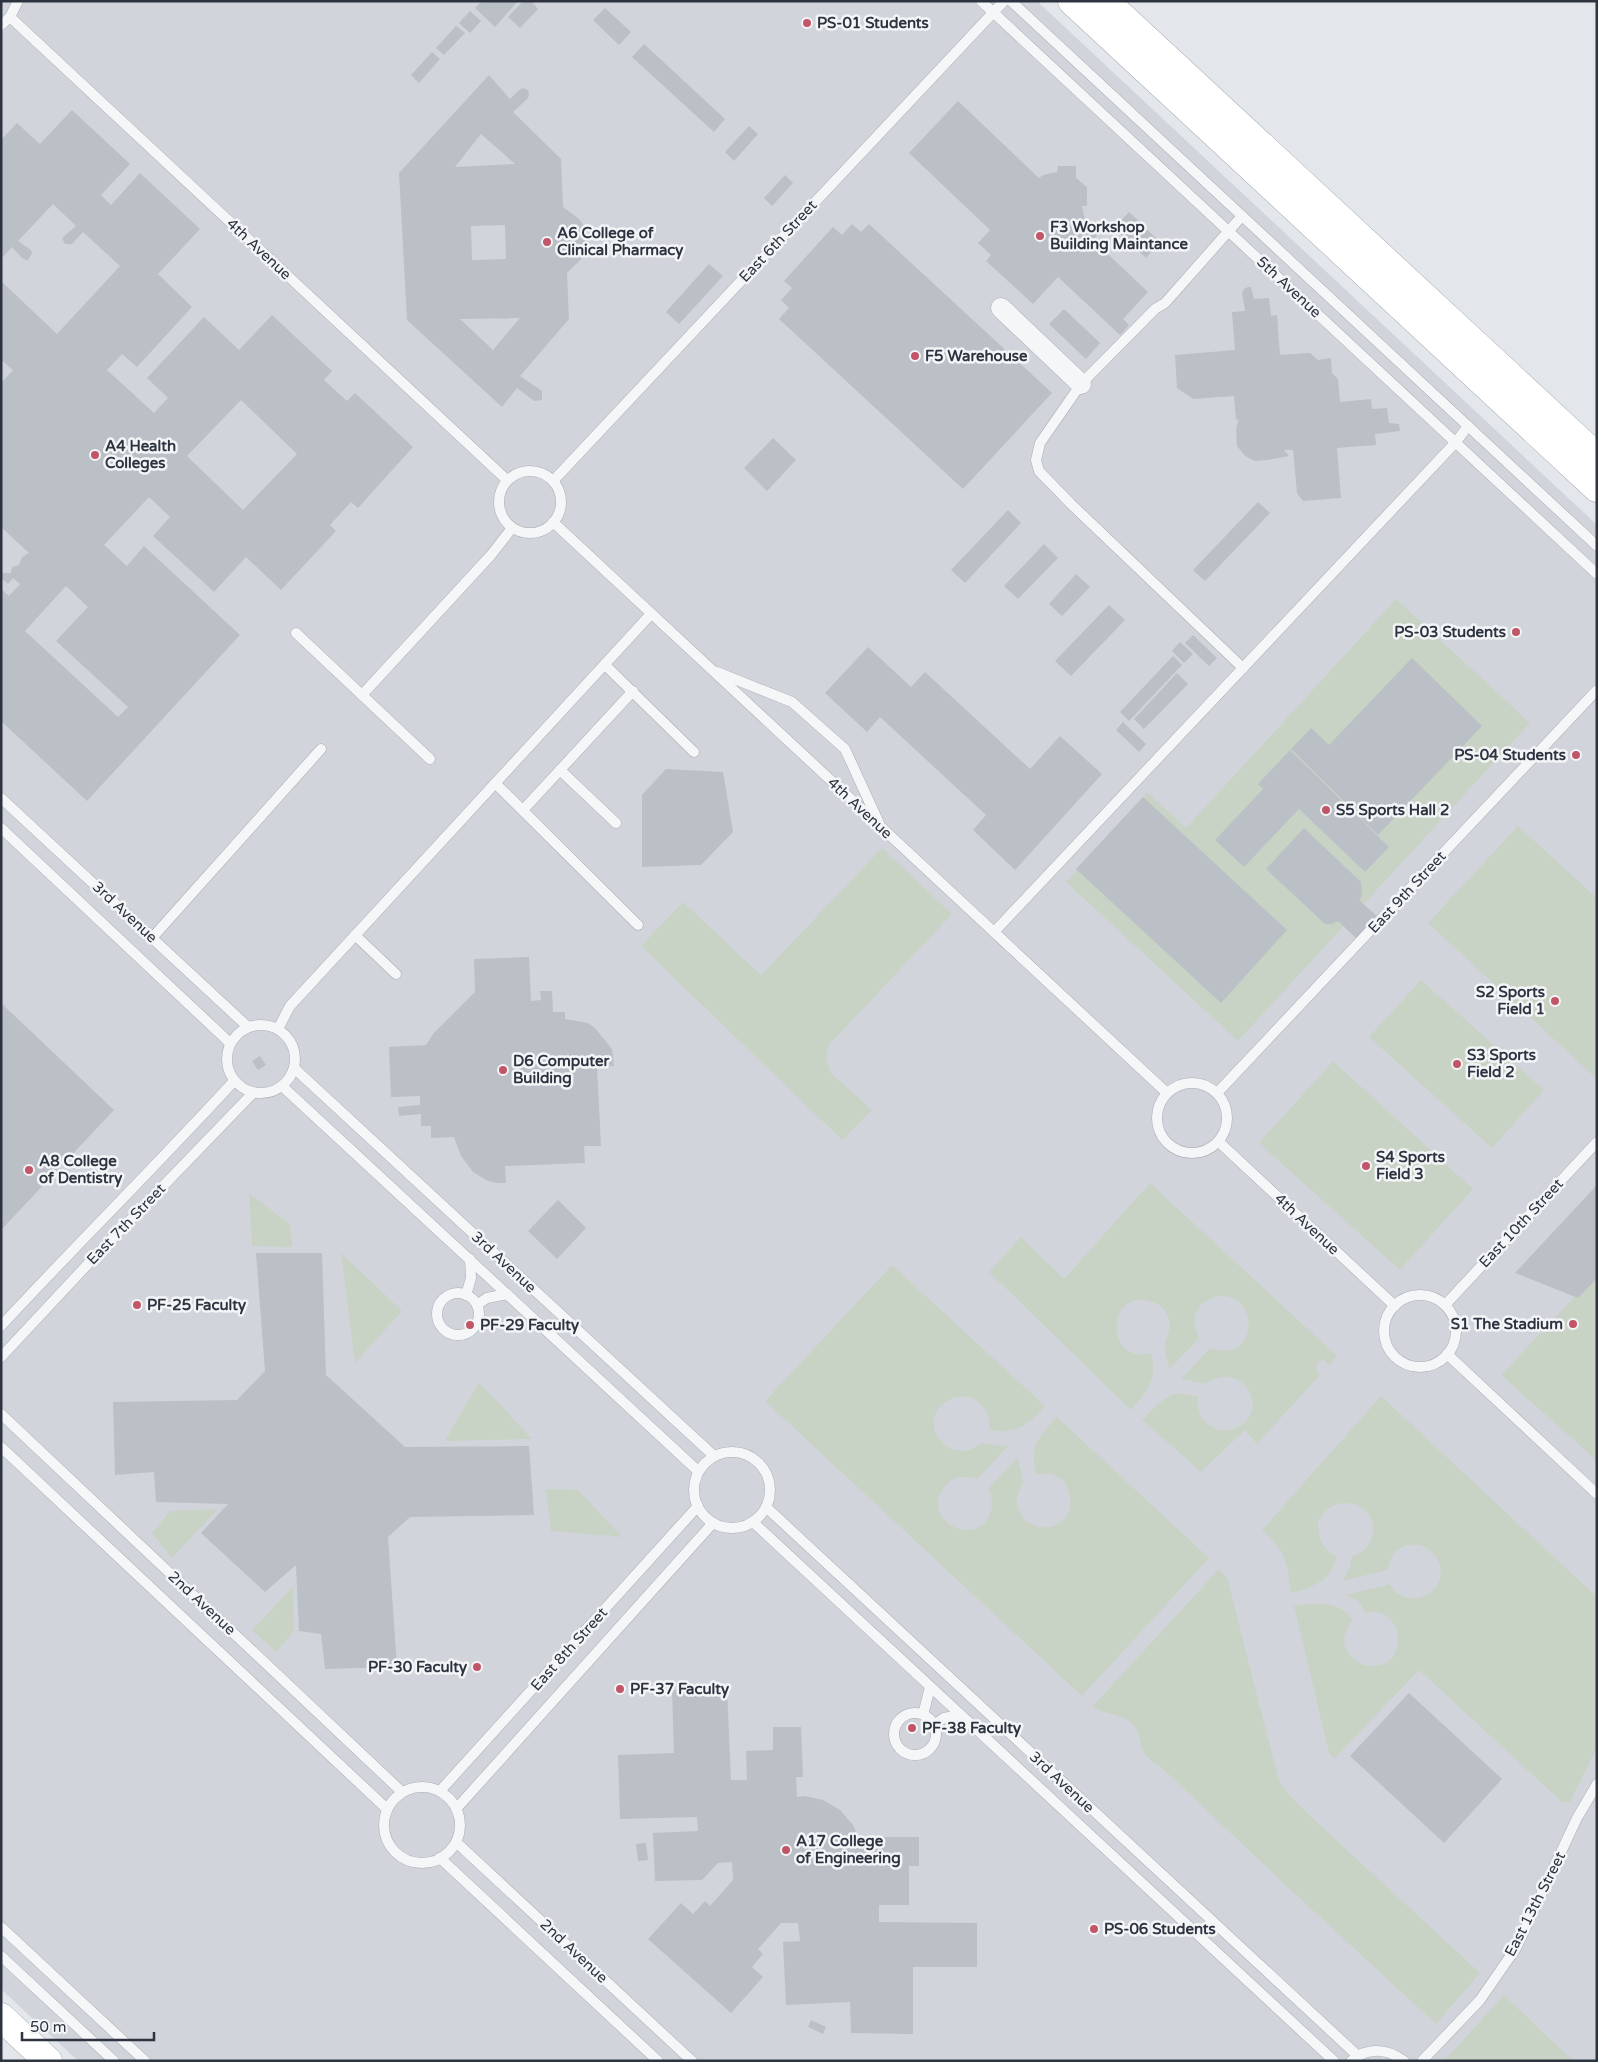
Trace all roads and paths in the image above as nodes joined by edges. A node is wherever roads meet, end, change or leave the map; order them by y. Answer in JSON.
{"nodes":[{"id":1,"x":18,"y":1,"type":"edge"},
{"id":2,"x":981,"y":1,"type":"edge"},
{"id":3,"x":1004,"y":1,"type":"edge"},
{"id":4,"x":1011,"y":1,"type":"edge"},
{"id":5,"x":1072,"y":1,"type":"edge"},
{"id":6,"x":1105,"y":1,"type":"edge"},
{"id":7,"x":993,"y":12,"type":"junction"},
{"id":8,"x":10,"y":17,"type":"junction"},
{"id":9,"x":1,"y":25,"type":"edge"},
{"id":10,"x":1242,"y":216,"type":"junction"},
{"id":11,"x":1228,"y":231,"type":"junction"},
{"id":12,"x":1001,"y":308,"type":"dead end"},
{"id":13,"x":1081,"y":384,"type":"junction"},
{"id":14,"x":1468,"y":426,"type":"junction"},
{"id":15,"x":1456,"y":442,"type":"junction"},
{"id":16,"x":1597,"y":457,"type":"edge"},
{"id":17,"x":507,"y":480,"type":"junction"},
{"id":18,"x":553,"y":481,"type":"junction"},
{"id":19,"x":1597,"y":488,"type":"edge"},
{"id":20,"x":554,"y":522,"type":"junction"},
{"id":21,"x":512,"y":528,"type":"junction"},
{"id":22,"x":1597,"y":546,"type":"edge"},
{"id":23,"x":1597,"y":574,"type":"edge"},
{"id":24,"x":651,"y":614,"type":"junction"},
{"id":25,"x":296,"y":633,"type":"dead end"},
{"id":26,"x":605,"y":665,"type":"junction"},
{"id":27,"x":1243,"y":668,"type":"junction"},
{"id":28,"x":712,"y":670,"type":"junction"},
{"id":29,"x":1597,"y":690,"type":"edge"},
{"id":30,"x":633,"y":691,"type":"junction"},
{"id":31,"x":362,"y":695,"type":"junction"},
{"id":32,"x":321,"y":749,"type":"dead end"},
{"id":33,"x":694,"y":752,"type":"dead end"},
{"id":34,"x":430,"y":759,"type":"dead end"},
{"id":35,"x":560,"y":770,"type":"junction"},
{"id":36,"x":495,"y":783,"type":"junction"},
{"id":37,"x":1,"y":798,"type":"edge"},
{"id":38,"x":522,"y":810,"type":"junction"},
{"id":39,"x":616,"y":823,"type":"dead end"},
{"id":40,"x":881,"y":827,"type":"junction"},
{"id":41,"x":1,"y":828,"type":"edge"},
{"id":42,"x":638,"y":925,"type":"dead end"},
{"id":43,"x":994,"y":932,"type":"junction"},
{"id":44,"x":355,"y":935,"type":"junction"},
{"id":45,"x":152,"y":938,"type":"junction"},
{"id":46,"x":396,"y":974,"type":"dead end"},
{"id":47,"x":248,"y":1027,"type":"junction"},
{"id":48,"x":278,"y":1029,"type":"junction"},
{"id":49,"x":230,"y":1043,"type":"junction"},
{"id":50,"x":294,"y":1068,"type":"junction"},
{"id":51,"x":234,"y":1081,"type":"junction"},
{"id":52,"x":282,"y":1086,"type":"junction"},
{"id":53,"x":253,"y":1092,"type":"junction"},
{"id":54,"x":1167,"y":1093,"type":"junction"},
{"id":55,"x":1217,"y":1093,"type":"junction"},
{"id":56,"x":1218,"y":1142,"type":"junction"},
{"id":57,"x":1597,"y":1142,"type":"edge"},
{"id":58,"x":470,"y":1259,"type":"junction"},
{"id":59,"x":507,"y":1294,"type":"junction"},
{"id":60,"x":466,"y":1295,"type":"junction"},
{"id":61,"x":477,"y":1305,"type":"junction"},
{"id":62,"x":1445,"y":1305,"type":"junction"},
{"id":63,"x":1395,"y":1306,"type":"junction"},
{"id":64,"x":1,"y":1326,"type":"edge"},
{"id":65,"x":1447,"y":1354,"type":"junction"},
{"id":66,"x":1,"y":1358,"type":"edge"},
{"id":67,"x":1,"y":1414,"type":"edge"},
{"id":68,"x":1,"y":1447,"type":"edge"},
{"id":69,"x":714,"y":1456,"type":"junction"},
{"id":70,"x":698,"y":1471,"type":"junction"},
{"id":71,"x":1597,"y":1494,"type":"edge"},
{"id":72,"x":698,"y":1506,"type":"junction"},
{"id":73,"x":766,"y":1507,"type":"junction"},
{"id":74,"x":753,"y":1522,"type":"junction"},
{"id":75,"x":714,"y":1524,"type":"junction"},
{"id":76,"x":930,"y":1687,"type":"junction"},
{"id":77,"x":924,"y":1715,"type":"junction"},
{"id":78,"x":960,"y":1715,"type":"junction"},
{"id":79,"x":934,"y":1725,"type":"junction"},
{"id":80,"x":1597,"y":1784,"type":"edge"},
{"id":81,"x":440,"y":1791,"type":"junction"},
{"id":82,"x":402,"y":1792,"type":"junction"},
{"id":83,"x":456,"y":1808,"type":"junction"},
{"id":84,"x":387,"y":1809,"type":"junction"},
{"id":85,"x":456,"y":1842,"type":"junction"},
{"id":86,"x":440,"y":1858,"type":"junction"},
{"id":87,"x":1,"y":1927,"type":"edge"},
{"id":88,"x":1,"y":1956,"type":"edge"},
{"id":89,"x":1,"y":2017,"type":"edge"},
{"id":90,"x":1355,"y":2058,"type":"edge"},
{"id":91,"x":48,"y":2061,"type":"edge"},
{"id":92,"x":114,"y":2061,"type":"edge"},
{"id":93,"x":144,"y":2061,"type":"edge"},
{"id":94,"x":658,"y":2061,"type":"edge"},
{"id":95,"x":692,"y":2061,"type":"edge"},
{"id":96,"x":1334,"y":2061,"type":"edge"},
{"id":97,"x":1404,"y":2061,"type":"edge"},
{"id":98,"x":1422,"y":2061,"type":"edge"}],
"edges":[{"from":1,"to":8,"type":"lane"},
{"from":2,"to":7,"type":"lane","name":"5th Avenue"},
{"from":3,"to":7,"type":"lane","name":"East 6th Street"},
{"from":4,"to":10,"type":"lane","name":"5th Avenue"},
{"from":5,"to":19,"type":"main road"},
{"from":6,"to":16,"type":"main road"},
{"from":7,"to":11,"type":"lane","name":"5th Avenue"},
{"from":7,"to":18,"type":"lane","name":"East 6th Street"},
{"from":8,"to":9,"type":"lane"},
{"from":8,"to":17,"type":"lane","name":"4th Avenue"},
{"from":10,"to":11,"type":"lane"},
{"from":10,"to":14,"type":"lane","name":"5th Avenue"},
{"from":11,"to":13,"type":"lane"},
{"from":11,"to":15,"type":"lane","name":"5th Avenue"},
{"from":12,"to":13,"type":"street"},
{"from":13,"to":27,"type":"lane"},
{"from":14,"to":15,"type":"lane"},
{"from":14,"to":22,"type":"lane","name":"5th Avenue"},
{"from":15,"to":23,"type":"lane","name":"5th Avenue"},
{"from":15,"to":27,"type":"lane"},
{"from":17,"to":18,"type":"lane"},
{"from":17,"to":21,"type":"lane"},
{"from":18,"to":20,"type":"lane"},
{"from":20,"to":21,"type":"lane"},
{"from":20,"to":24,"type":"lane","name":"4th Avenue"},
{"from":21,"to":31,"type":"lane"},
{"from":24,"to":26,"type":"lane"},
{"from":24,"to":28,"type":"lane","name":"4th Avenue"},
{"from":25,"to":31,"type":"lane"},
{"from":26,"to":30,"type":"lane"},
{"from":26,"to":36,"type":"lane"},
{"from":27,"to":43,"type":"lane"},
{"from":28,"to":40,"type":"lane","name":"4th Avenue"},
{"from":28,"to":40,"type":"lane"},
{"from":29,"to":55,"type":"lane","name":"East 9th Street"},
{"from":30,"to":33,"type":"lane"},
{"from":30,"to":35,"type":"lane"},
{"from":31,"to":34,"type":"lane"},
{"from":32,"to":45,"type":"lane"},
{"from":35,"to":38,"type":"lane"},
{"from":35,"to":39,"type":"lane"},
{"from":36,"to":38,"type":"lane"},
{"from":36,"to":44,"type":"lane"},
{"from":37,"to":45,"type":"lane","name":"3rd Avenue"},
{"from":38,"to":42,"type":"lane"},
{"from":40,"to":43,"type":"lane","name":"4th Avenue"},
{"from":41,"to":49,"type":"lane","name":"3rd Avenue"},
{"from":43,"to":54,"type":"lane","name":"4th Avenue"},
{"from":44,"to":46,"type":"lane"},
{"from":44,"to":48,"type":"lane"},
{"from":45,"to":47,"type":"lane","name":"3rd Avenue"},
{"from":47,"to":48,"type":"lane"},
{"from":47,"to":49,"type":"lane"},
{"from":48,"to":50,"type":"lane"},
{"from":49,"to":51,"type":"lane"},
{"from":50,"to":52,"type":"lane"},
{"from":50,"to":69,"type":"lane","name":"3rd Avenue"},
{"from":51,"to":53,"type":"lane"},
{"from":51,"to":64,"type":"lane","name":"East 7th Street"},
{"from":52,"to":53,"type":"lane"},
{"from":52,"to":58,"type":"lane","name":"3rd Avenue"},
{"from":53,"to":66,"type":"lane","name":"East 7th Street"},
{"from":54,"to":55,"type":"lane"},
{"from":54,"to":56,"type":"lane"},
{"from":55,"to":56,"type":"lane"},
{"from":56,"to":63,"type":"lane","name":"4th Avenue"},
{"from":57,"to":62,"type":"lane","name":"East 10th Street"},
{"from":58,"to":59,"type":"lane","name":"3rd Avenue"},
{"from":58,"to":60,"type":"lane"},
{"from":59,"to":61,"type":"lane"},
{"from":59,"to":70,"type":"lane","name":"3rd Avenue"},
{"from":60,"to":61,"type":"lane"},
{"from":60,"to":61,"type":"lane"},
{"from":62,"to":63,"type":"lane"},
{"from":62,"to":65,"type":"lane"},
{"from":63,"to":65,"type":"lane"},
{"from":65,"to":71,"type":"lane"},
{"from":67,"to":82,"type":"lane","name":"2nd Avenue"},
{"from":68,"to":84,"type":"lane","name":"2nd Avenue"},
{"from":69,"to":70,"type":"lane"},
{"from":69,"to":73,"type":"lane"},
{"from":70,"to":72,"type":"lane"},
{"from":72,"to":75,"type":"lane"},
{"from":72,"to":81,"type":"lane","name":"East 8th Street"},
{"from":73,"to":74,"type":"lane"},
{"from":73,"to":90,"type":"lane","name":"3rd Avenue"},
{"from":74,"to":75,"type":"lane"},
{"from":74,"to":76,"type":"lane","name":"3rd Avenue"},
{"from":75,"to":83,"type":"lane","name":"East 8th Street"},
{"from":76,"to":77,"type":"lane"},
{"from":76,"to":78,"type":"lane","name":"3rd Avenue"},
{"from":77,"to":79,"type":"lane"},
{"from":77,"to":79,"type":"lane"},
{"from":78,"to":79,"type":"lane"},
{"from":78,"to":96,"type":"lane","name":"3rd Avenue"},
{"from":80,"to":98,"type":"lane","name":"East 13th Street"},
{"from":81,"to":82,"type":"lane"},
{"from":81,"to":83,"type":"lane"},
{"from":82,"to":84,"type":"lane"},
{"from":83,"to":85,"type":"lane"},
{"from":84,"to":86,"type":"lane"},
{"from":85,"to":86,"type":"lane"},
{"from":85,"to":95,"type":"lane","name":"2nd Avenue"},
{"from":86,"to":94,"type":"lane","name":"2nd Avenue"},
{"from":87,"to":93,"type":"lane"},
{"from":88,"to":92,"type":"lane"},
{"from":89,"to":91,"type":"main road"},
{"from":90,"to":97,"type":"lane"}]}
